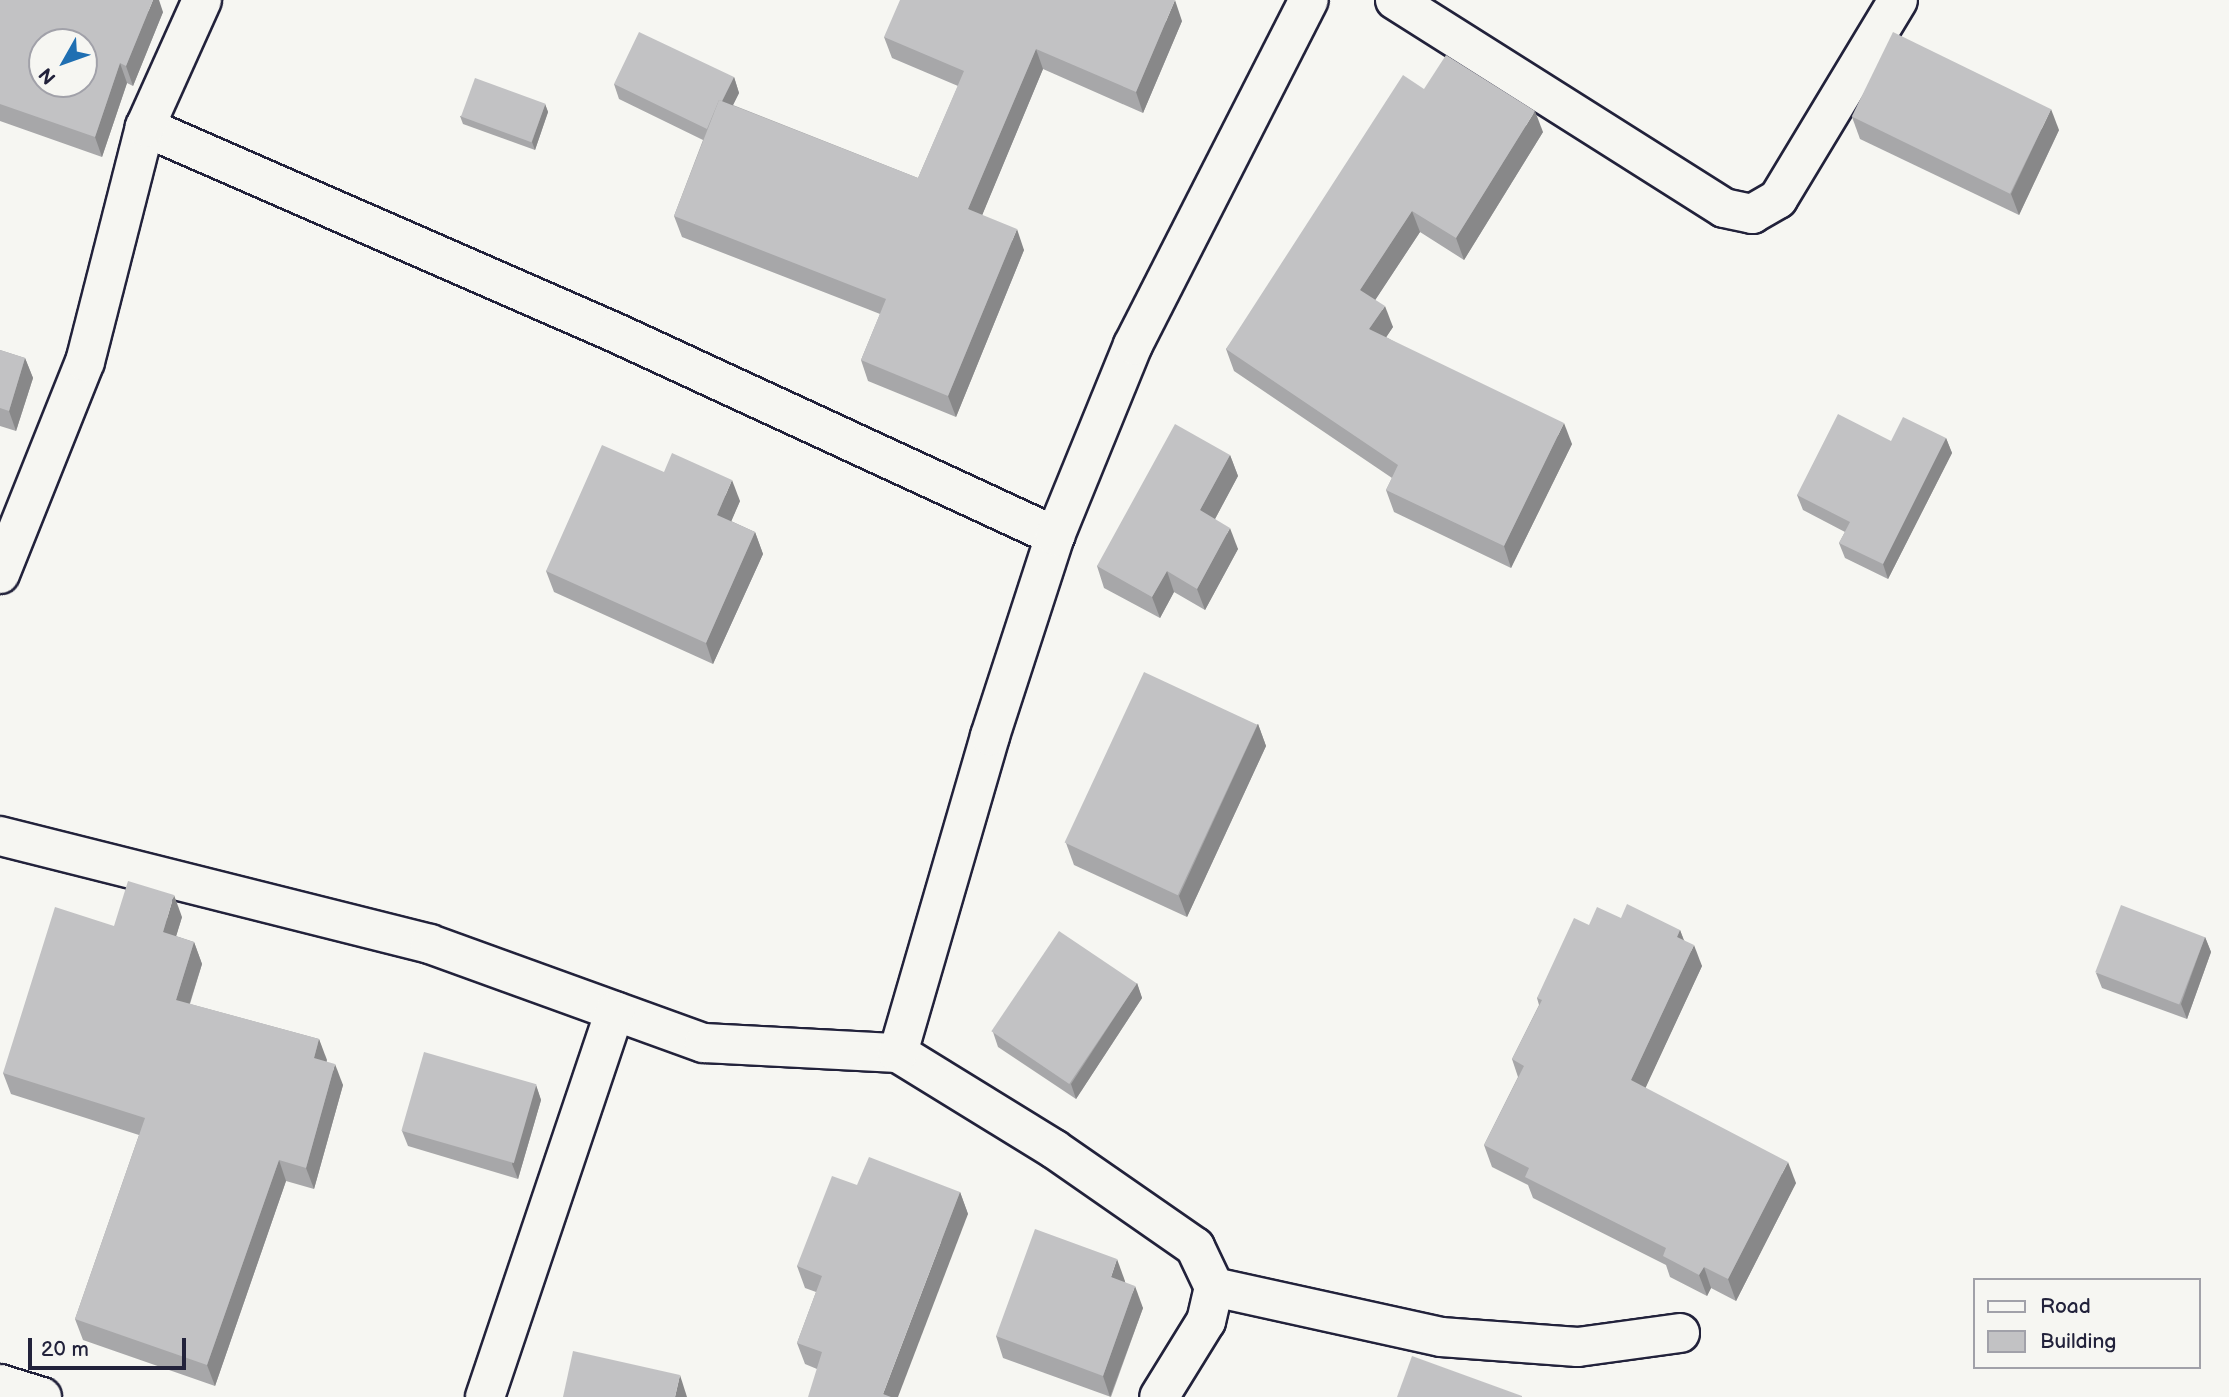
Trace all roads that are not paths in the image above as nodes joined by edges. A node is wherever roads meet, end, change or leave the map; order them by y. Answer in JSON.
{"nodes":[{"id":1,"x":202,"y":0,"type":"edge"},
{"id":2,"x":1309,"y":0,"type":"edge"},
{"id":3,"x":1395,"y":0,"type":"edge"},
{"id":4,"x":1898,"y":0,"type":"edge"},
{"id":5,"x":145,"y":127,"type":"junction"},
{"id":6,"x":1055,"y":536,"type":"junction"},
{"id":7,"x":0,"y":574,"type":"edge"},
{"id":8,"x":0,"y":836,"type":"edge"},
{"id":9,"x":615,"y":1011,"type":"junction"},
{"id":10,"x":898,"y":1053,"type":"junction"},
{"id":11,"x":1214,"y":1287,"type":"junction"},
{"id":12,"x":1680,"y":1334,"type":"dead end"},
{"id":13,"x":0,"y":1384,"type":"edge"},
{"id":14,"x":42,"y":1397,"type":"edge"},
{"id":15,"x":485,"y":1397,"type":"edge"},
{"id":16,"x":1159,"y":1397,"type":"edge"}],
"edges":[{"from":1,"to":5,"type":"street"},
{"from":2,"to":6,"type":"street"},
{"from":3,"to":4,"type":"street"},
{"from":5,"to":6,"type":"street"},
{"from":5,"to":7,"type":"street"},
{"from":6,"to":10,"type":"street"},
{"from":8,"to":9,"type":"street"},
{"from":9,"to":10,"type":"street"},
{"from":9,"to":15,"type":"street"},
{"from":10,"to":11,"type":"street"},
{"from":11,"to":12,"type":"street"},
{"from":11,"to":16,"type":"street"},
{"from":13,"to":14,"type":"street"}]}
